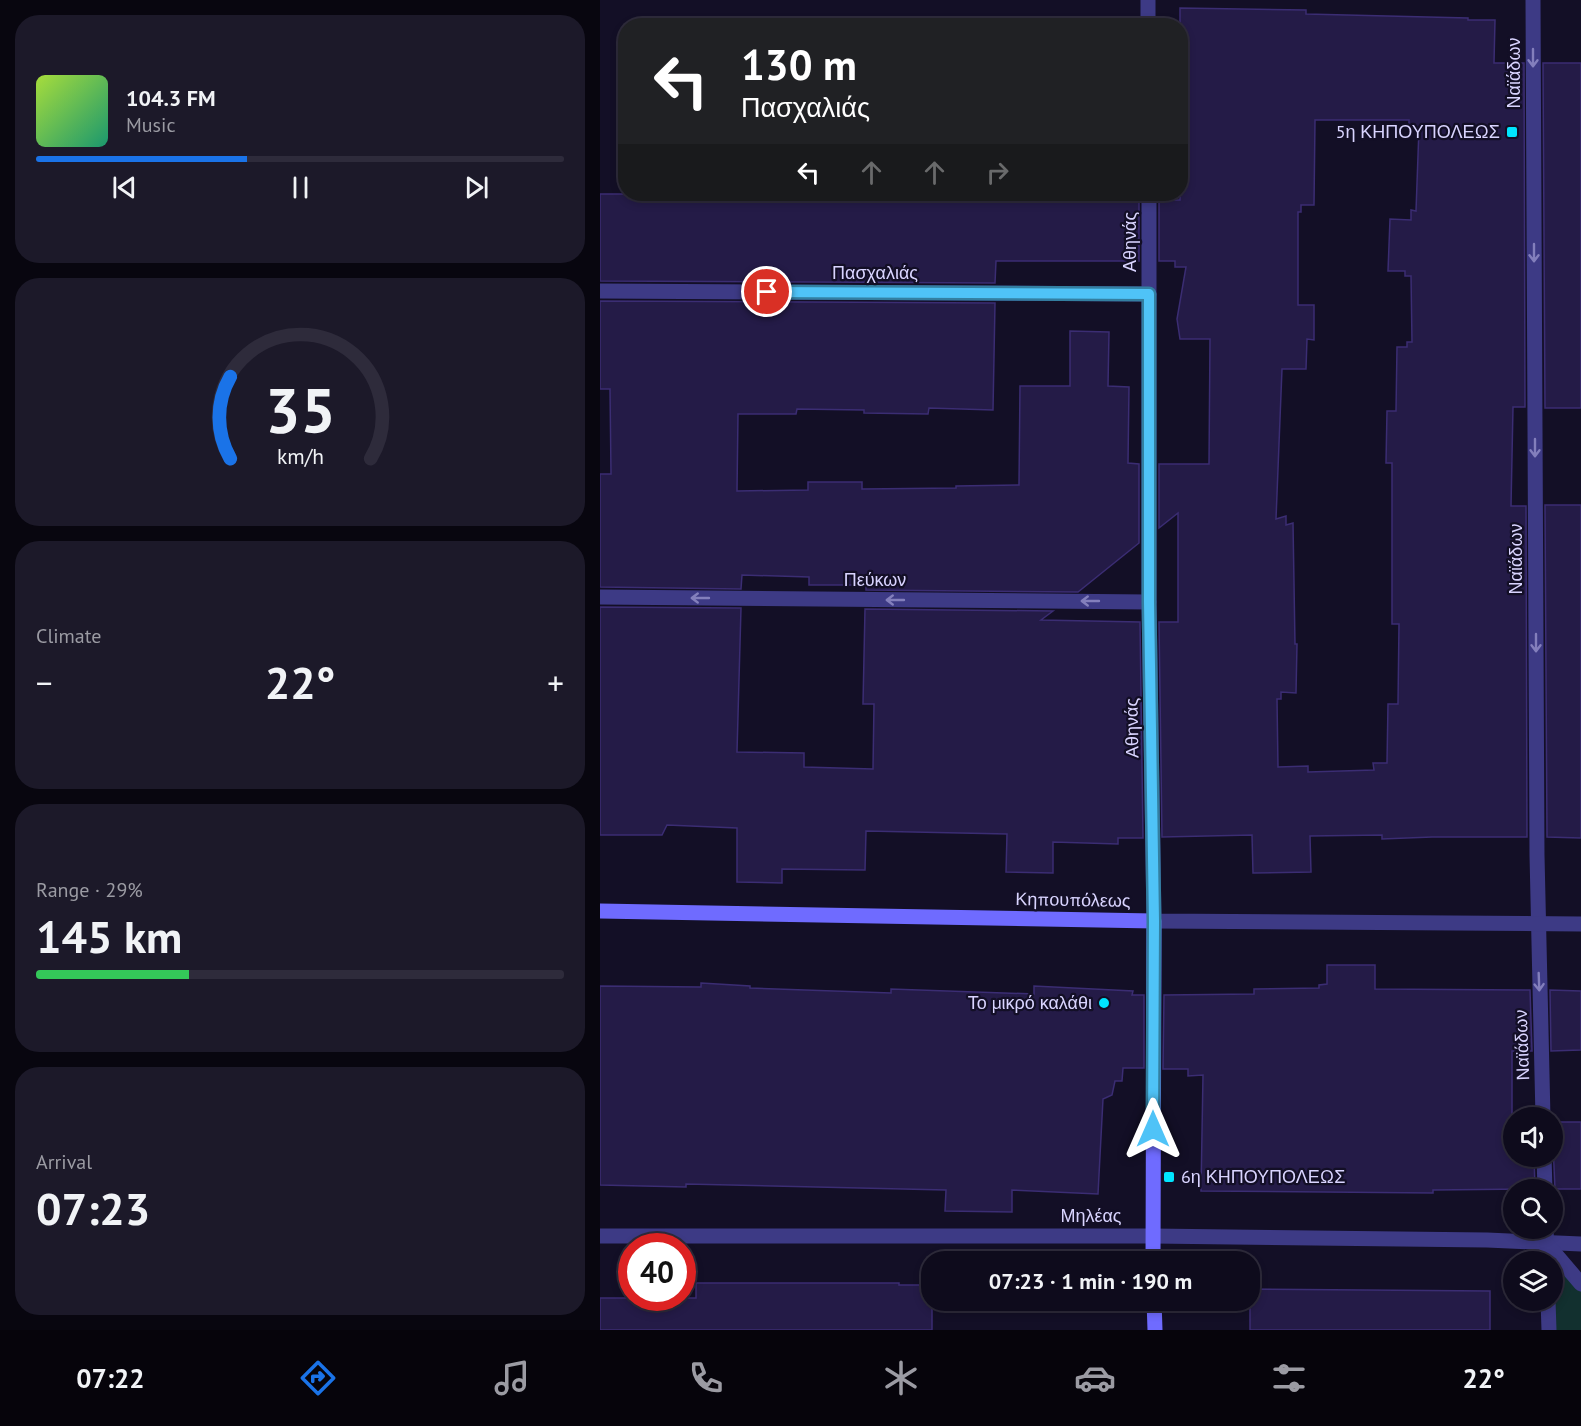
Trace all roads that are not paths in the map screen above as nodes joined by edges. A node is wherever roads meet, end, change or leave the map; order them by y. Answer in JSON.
{"nodes":[{"id":1,"x":1148,"y":0,"type":"edge"},
{"id":2,"x":1533,"y":0,"type":"edge"},
{"id":3,"x":1148,"y":18,"type":"edge"},
{"id":4,"x":1149,"y":201,"type":"edge"},
{"id":5,"x":600,"y":291,"type":"edge"},
{"id":6,"x":1149,"y":294,"type":"junction"},
{"id":7,"x":600,"y":597,"type":"edge"},
{"id":8,"x":1149,"y":602,"type":"junction"},
{"id":9,"x":600,"y":911,"type":"edge"},
{"id":10,"x":1154,"y":921,"type":"junction"},
{"id":11,"x":1538,"y":923,"type":"junction"},
{"id":12,"x":1581,"y":924,"type":"edge"},
{"id":13,"x":1543,"y":1107,"type":"edge"},
{"id":14,"x":600,"y":1236,"type":"edge"},
{"id":15,"x":1153,"y":1236,"type":"junction"},
{"id":16,"x":1503,"y":1239,"type":"edge"},
{"id":17,"x":1549,"y":1239,"type":"edge"},
{"id":18,"x":1560,"y":1239,"type":"edge"},
{"id":19,"x":1581,"y":1244,"type":"edge"},
{"id":20,"x":1153,"y":1251,"type":"edge"},
{"id":21,"x":1581,"y":1284,"type":"edge"},
{"id":22,"x":1154,"y":1311,"type":"edge"},
{"id":23,"x":1548,"y":1311,"type":"edge"},
{"id":24,"x":1155,"y":1330,"type":"edge"},
{"id":25,"x":1549,"y":1330,"type":"edge"}],
"edges":[{"from":1,"to":3,"type":"street"},
{"from":2,"to":11,"type":"street","name":"Ναϊάδων","one_way":true},
{"from":4,"to":6,"type":"street","name":"Αθηνάς"},
{"from":5,"to":6,"type":"street","name":"Πασχαλιάς"},
{"from":6,"to":8,"type":"street","name":"Αθηνάς"},
{"from":8,"to":7,"type":"street","name":"Πεύκων","one_way":true},
{"from":8,"to":10,"type":"street","name":"Αθηνάς"},
{"from":9,"to":10,"type":"street","name":"Κηπουπόλεως"},
{"from":10,"to":11,"type":"street","name":"Κηπουπόλεως"},
{"from":10,"to":15,"type":"street","name":"Αθηνάς"},
{"from":11,"to":12,"type":"street","name":"Κηπουπόλεως"},
{"from":11,"to":13,"type":"street","name":"Ναϊάδων","one_way":true},
{"from":14,"to":15,"type":"street","name":"Μηλέας"},
{"from":15,"to":16,"type":"street","name":"Μηλέας"},
{"from":15,"to":20,"type":"street","name":"Αθηνάς"},
{"from":17,"to":21,"type":"street"},
{"from":18,"to":19,"type":"street","name":"Μηλέας"},
{"from":22,"to":24,"type":"street"},
{"from":23,"to":25,"type":"street"}]}
